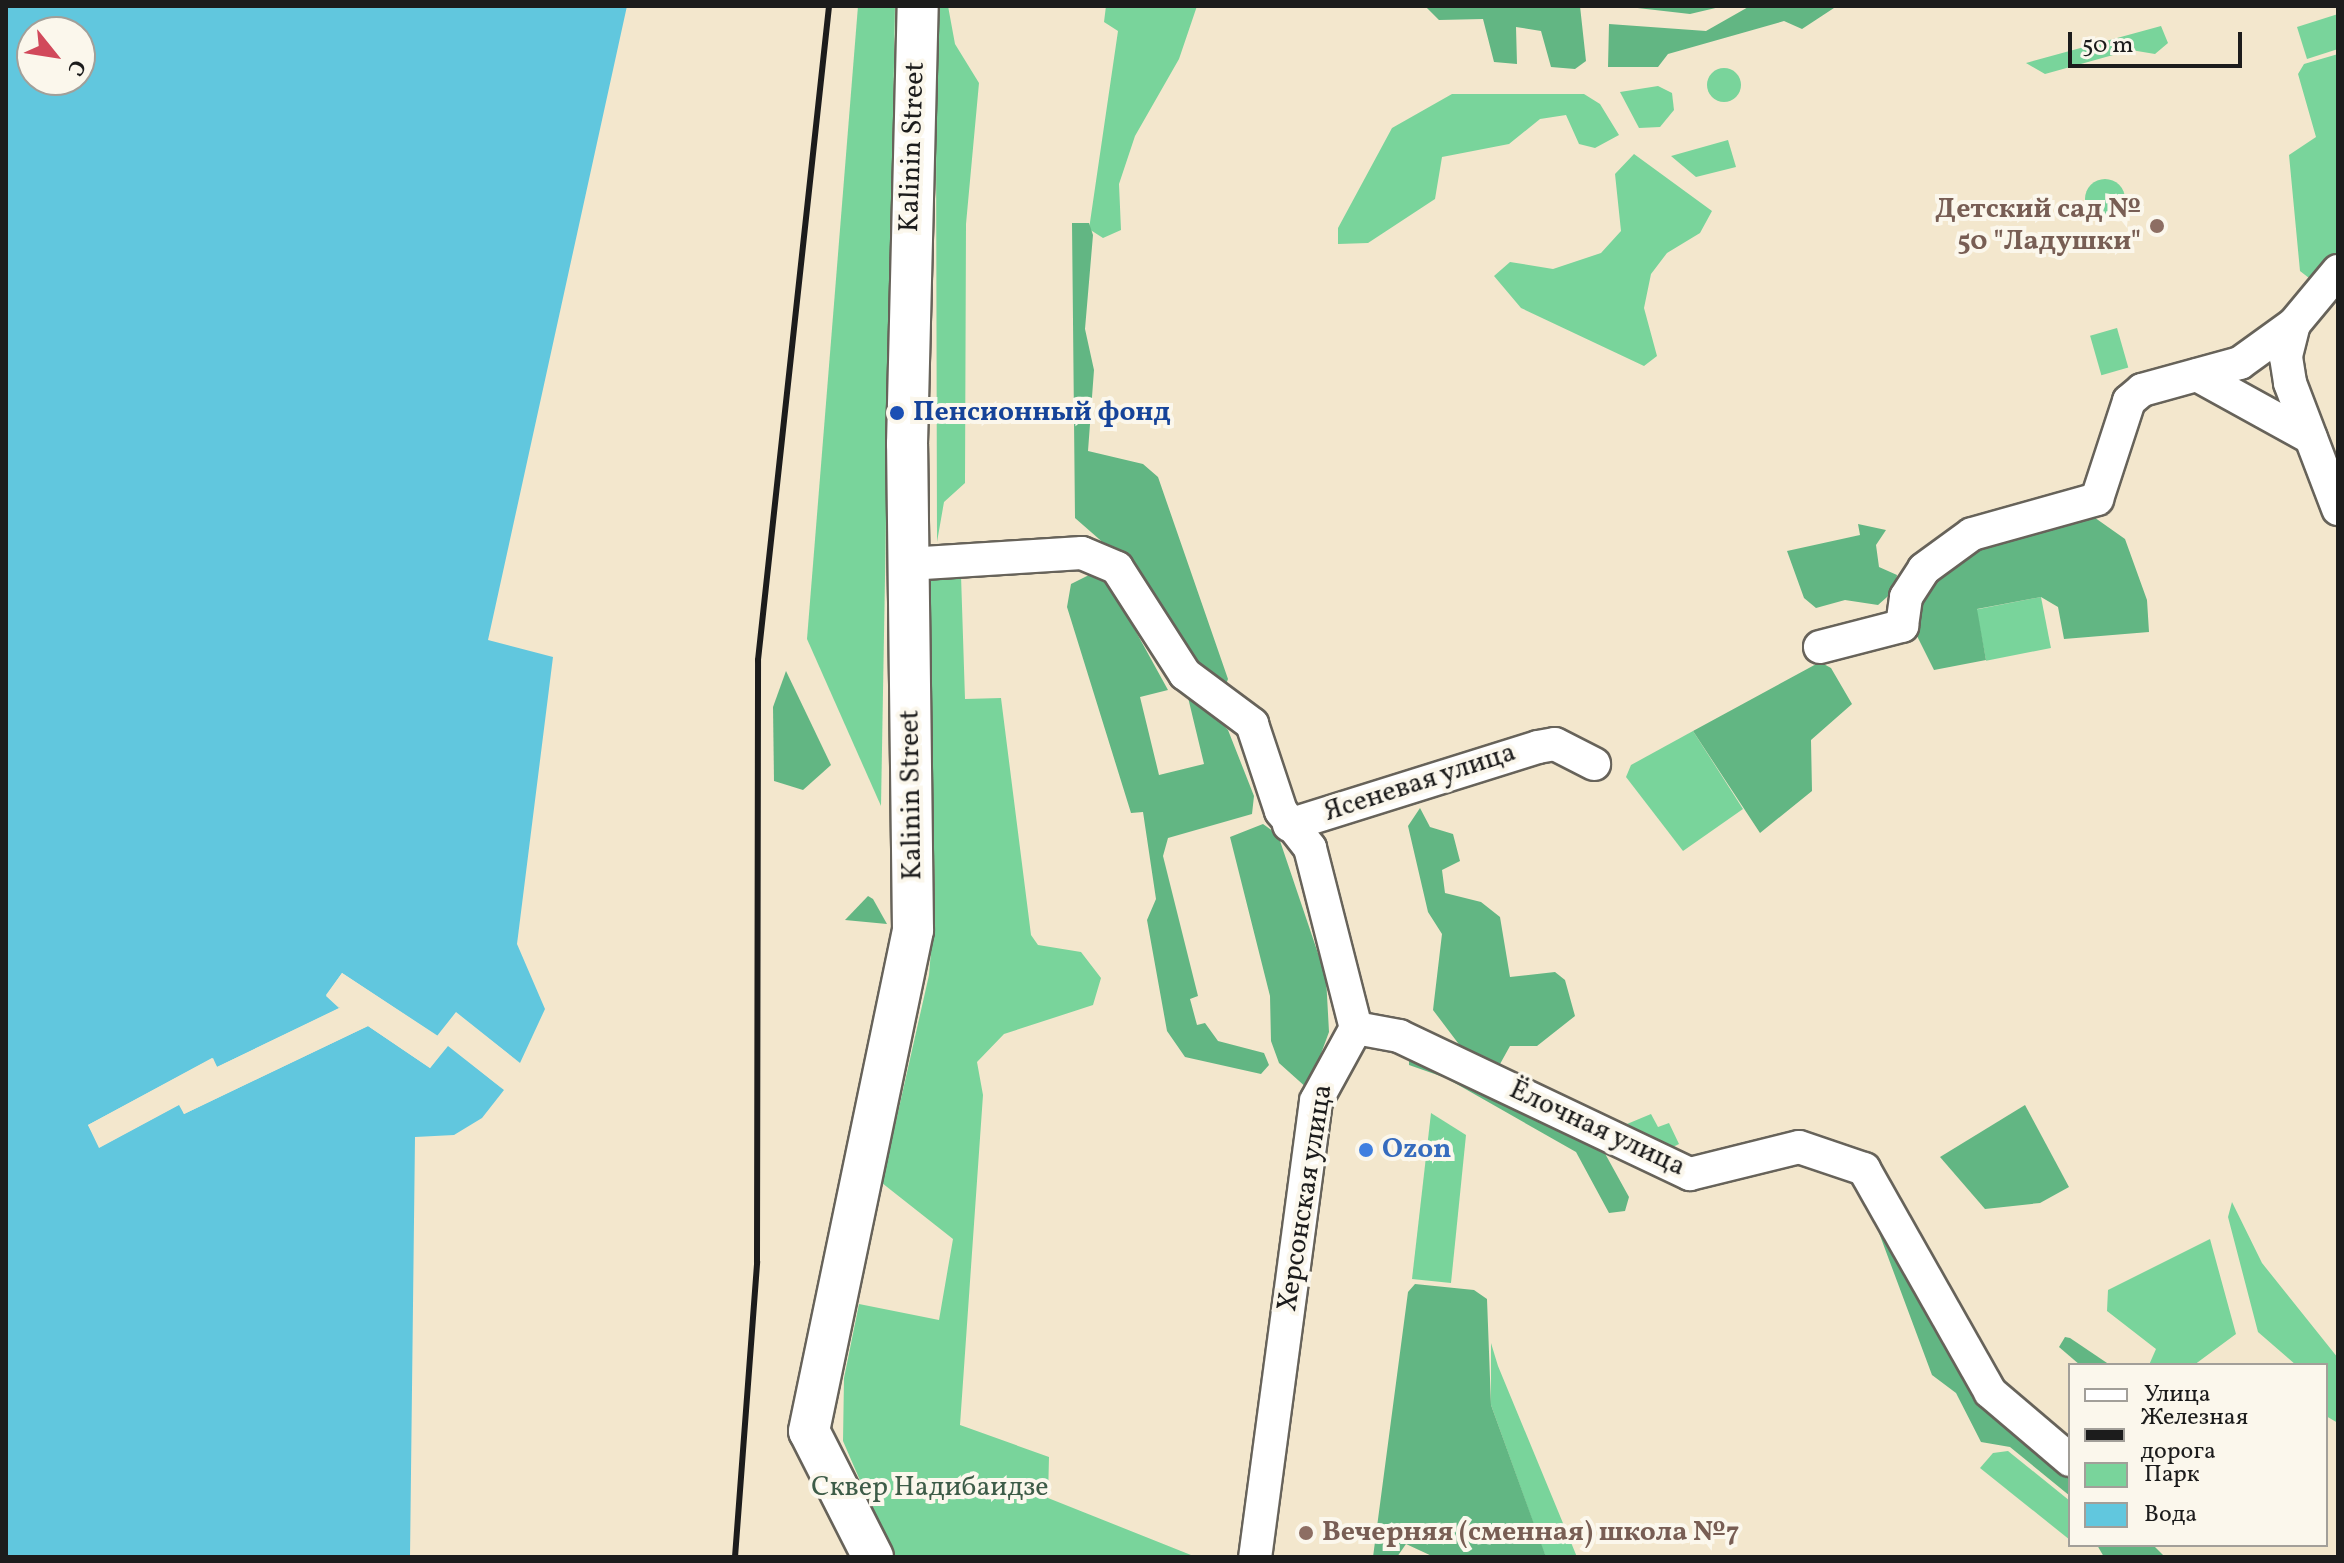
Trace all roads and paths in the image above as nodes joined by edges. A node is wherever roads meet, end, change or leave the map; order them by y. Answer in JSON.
{"nodes":[{"id":1,"x":918,"y":6,"type":"edge"},
{"id":2,"x":2338,"y":271,"type":"edge"},
{"id":3,"x":2294,"y":324,"type":"junction"},
{"id":4,"x":2197,"y":375,"type":"junction"},
{"id":5,"x":2311,"y":438,"type":"junction"},
{"id":6,"x":2338,"y":509,"type":"edge"},
{"id":7,"x":908,"y":564,"type":"junction"},
{"id":8,"x":1820,"y":647,"type":"dead end"},
{"id":9,"x":1594,"y":764,"type":"dead end"},
{"id":10,"x":1289,"y":825,"type":"junction"},
{"id":11,"x":1356,"y":1028,"type":"junction"},
{"id":12,"x":2068,"y":1458,"type":"edge"},
{"id":13,"x":873,"y":1557,"type":"edge"},
{"id":14,"x":1255,"y":1557,"type":"edge"}],
"edges":[{"from":1,"to":7,"type":"main road","name":"Kalinin Street"},
{"from":2,"to":3,"type":"street"},
{"from":3,"to":4,"type":"street"},
{"from":3,"to":5,"type":"street"},
{"from":4,"to":5,"type":"street"},
{"from":4,"to":8,"type":"street"},
{"from":5,"to":6,"type":"street"},
{"from":7,"to":10,"type":"street"},
{"from":7,"to":13,"type":"main road","name":"Kalinin Street"},
{"from":9,"to":10,"type":"street","name":"Ясеневая улица"},
{"from":10,"to":11,"type":"street"},
{"from":11,"to":12,"type":"street","name":"Ёлочная улица"},
{"from":11,"to":14,"type":"street","name":"Херсонская улица"}]}
